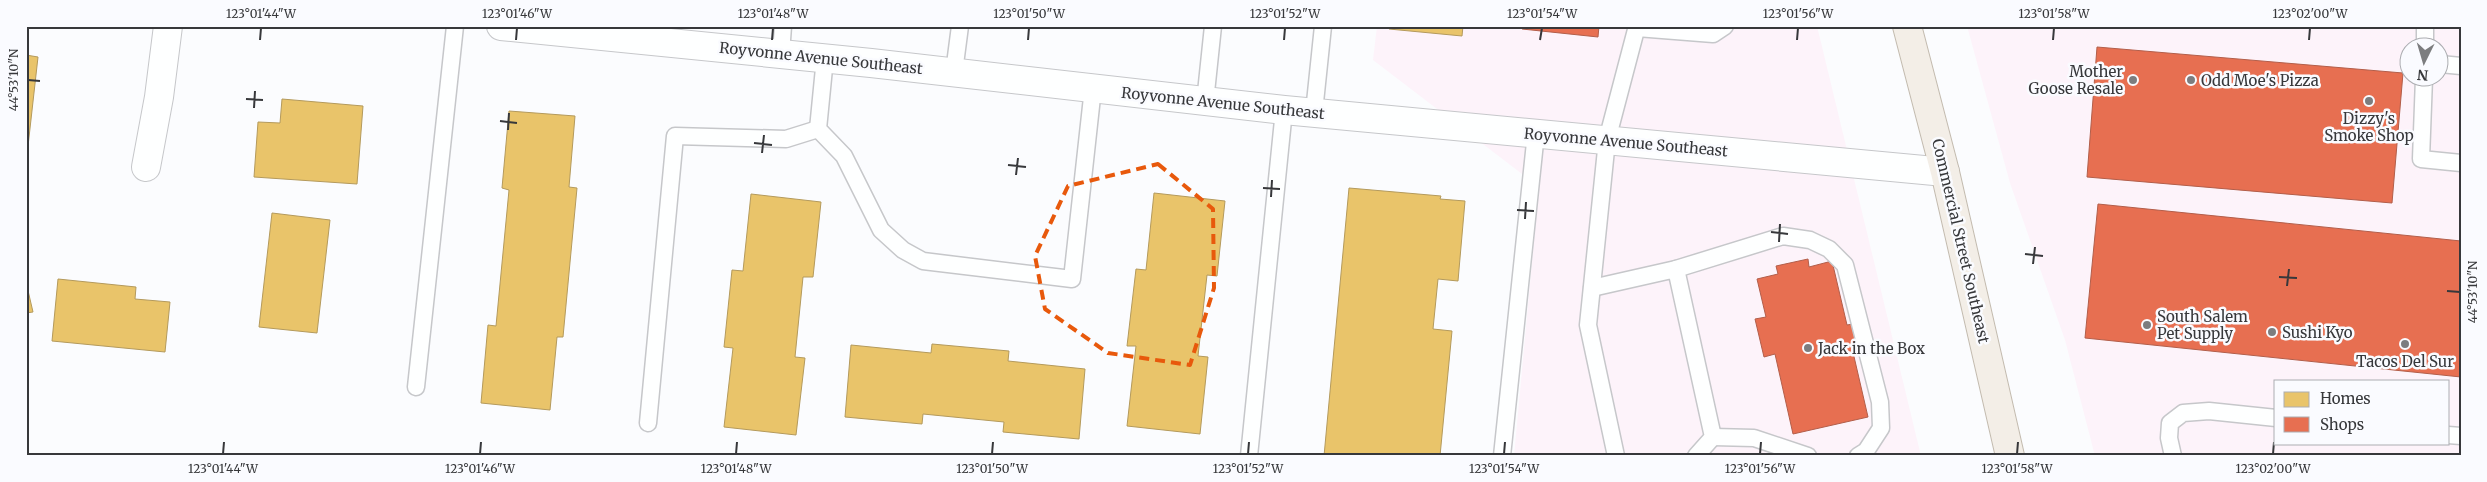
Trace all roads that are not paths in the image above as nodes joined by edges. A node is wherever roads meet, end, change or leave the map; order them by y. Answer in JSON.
{"nodes":[{"id":1,"x":168,"y":26,"type":"edge"},
{"id":2,"x":455,"y":26,"type":"edge"},
{"id":3,"x":501,"y":26,"type":"edge"},
{"id":4,"x":784,"y":26,"type":"edge"},
{"id":5,"x":960,"y":26,"type":"edge"},
{"id":6,"x":1214,"y":26,"type":"edge"},
{"id":7,"x":1323,"y":26,"type":"edge"},
{"id":8,"x":1725,"y":26,"type":"edge"},
{"id":9,"x":1907,"y":26,"type":"edge"},
{"id":10,"x":1637,"y":27,"type":"edge"},
{"id":11,"x":570,"y":30,"type":"edge"},
{"id":12,"x":781,"y":54,"type":"junction"},
{"id":13,"x":825,"y":58,"type":"junction"},
{"id":14,"x":954,"y":72,"type":"junction"},
{"id":15,"x":1093,"y":88,"type":"junction"},
{"id":16,"x":2424,"y":88,"type":"edge"},
{"id":17,"x":1205,"y":102,"type":"junction"},
{"id":18,"x":1284,"y":110,"type":"junction"},
{"id":19,"x":1314,"y":112,"type":"junction"},
{"id":20,"x":818,"y":129,"type":"junction"},
{"id":21,"x":1536,"y":133,"type":"junction"},
{"id":22,"x":1607,"y":140,"type":"junction"},
{"id":23,"x":2461,"y":163,"type":"edge"},
{"id":24,"x":146,"y":166,"type":"dead end"},
{"id":25,"x":1946,"y":172,"type":"junction"},
{"id":26,"x":1676,"y":268,"type":"junction"},
{"id":27,"x":1592,"y":288,"type":"junction"},
{"id":28,"x":416,"y":387,"type":"dead end"},
{"id":29,"x":2274,"y":418,"type":"edge"},
{"id":30,"x":648,"y":423,"type":"dead end"},
{"id":31,"x":1713,"y":437,"type":"junction"},
{"id":32,"x":1249,"y":456,"type":"edge"},
{"id":33,"x":1502,"y":456,"type":"edge"},
{"id":34,"x":1616,"y":456,"type":"edge"},
{"id":35,"x":1696,"y":456,"type":"edge"},
{"id":36,"x":1808,"y":456,"type":"edge"},
{"id":37,"x":1858,"y":456,"type":"edge"},
{"id":38,"x":2010,"y":456,"type":"edge"},
{"id":39,"x":2173,"y":456,"type":"edge"}],
"edges":[{"from":1,"to":24,"type":"street"},
{"from":2,"to":28,"type":"lane"},
{"from":3,"to":11,"type":"street","name":"Royvonne Avenue Southeast"},
{"from":4,"to":12,"type":"lane"},
{"from":5,"to":14,"type":"lane"},
{"from":6,"to":17,"type":"lane"},
{"from":7,"to":19,"type":"lane"},
{"from":8,"to":10,"type":"lane"},
{"from":9,"to":25,"type":"main road","name":"Commercial Street Southeast"},
{"from":10,"to":22,"type":"lane"},
{"from":11,"to":12,"type":"street","name":"Royvonne Avenue Southeast"},
{"from":12,"to":13,"type":"street","name":"Royvonne Avenue Southeast"},
{"from":13,"to":14,"type":"street","name":"Royvonne Avenue Southeast"},
{"from":13,"to":20,"type":"lane"},
{"from":14,"to":15,"type":"street","name":"Royvonne Avenue Southeast"},
{"from":15,"to":17,"type":"street","name":"Royvonne Avenue Southeast"},
{"from":15,"to":20,"type":"lane"},
{"from":16,"to":23,"type":"lane"},
{"from":17,"to":18,"type":"street","name":"Royvonne Avenue Southeast"},
{"from":18,"to":19,"type":"street","name":"Royvonne Avenue Southeast"},
{"from":18,"to":32,"type":"lane"},
{"from":19,"to":21,"type":"street","name":"Royvonne Avenue Southeast"},
{"from":20,"to":30,"type":"lane"},
{"from":21,"to":22,"type":"street","name":"Royvonne Avenue Southeast"},
{"from":21,"to":33,"type":"lane"},
{"from":22,"to":25,"type":"street","name":"Royvonne Avenue Southeast"},
{"from":22,"to":27,"type":"lane"},
{"from":25,"to":38,"type":"main road","name":"Commercial Street Southeast"},
{"from":26,"to":27,"type":"lane"},
{"from":26,"to":31,"type":"lane"},
{"from":26,"to":37,"type":"lane"},
{"from":27,"to":34,"type":"lane"},
{"from":29,"to":39,"type":"lane"},
{"from":31,"to":35,"type":"lane"},
{"from":31,"to":36,"type":"lane"}]}
